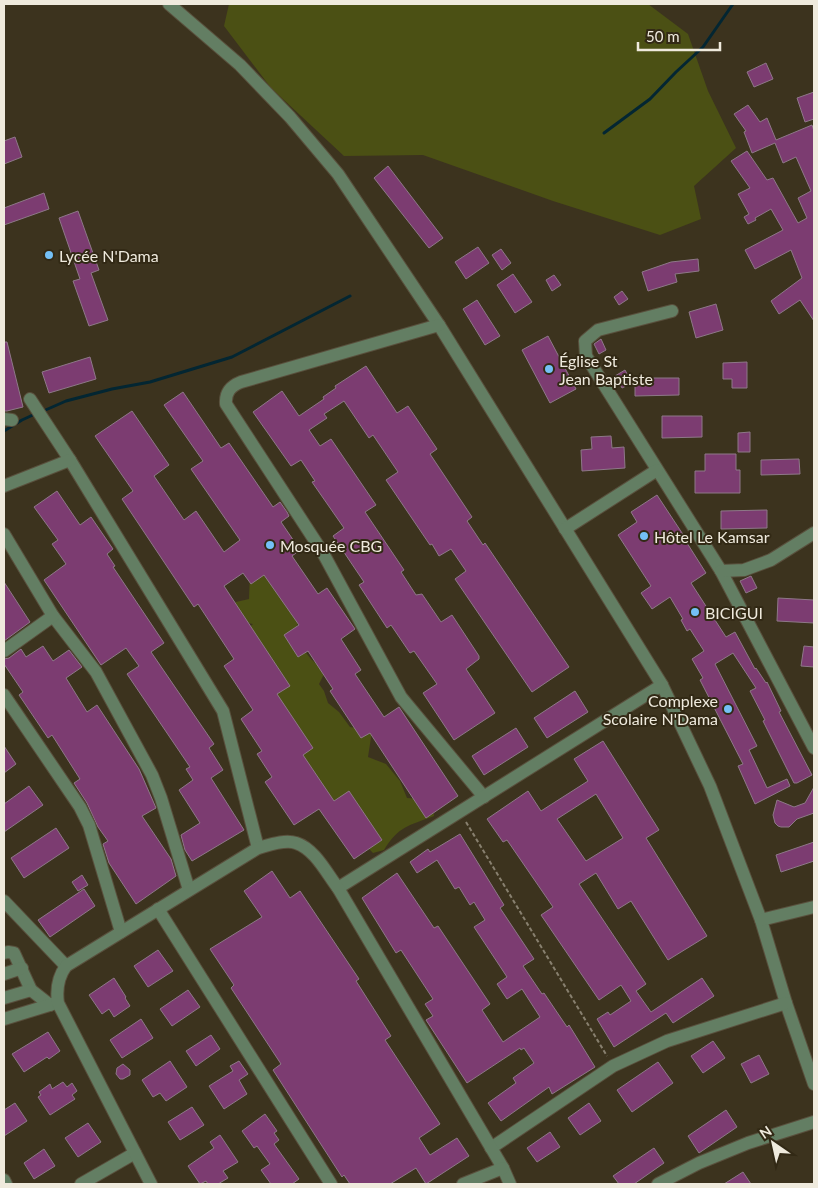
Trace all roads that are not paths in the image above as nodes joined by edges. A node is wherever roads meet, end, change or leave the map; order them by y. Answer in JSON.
{"nodes":[{"id":1,"x":168,"y":4,"type":"edge"},
{"id":2,"x":672,"y":311,"type":"dead end"},
{"id":3,"x":439,"y":325,"type":"junction"},
{"id":4,"x":34,"y":404,"type":"dead end"},
{"id":5,"x":67,"y":456,"type":"junction"},
{"id":6,"x":657,"y":470,"type":"junction"},
{"id":7,"x":4,"y":486,"type":"edge"},
{"id":8,"x":565,"y":529,"type":"junction"},
{"id":9,"x":814,"y":532,"type":"edge"},
{"id":10,"x":4,"y":534,"type":"edge"},
{"id":11,"x":721,"y":571,"type":"junction"},
{"id":12,"x":53,"y":616,"type":"junction"},
{"id":13,"x":4,"y":651,"type":"edge"},
{"id":14,"x":662,"y":685,"type":"junction"},
{"id":15,"x":4,"y":695,"type":"edge"},
{"id":16,"x":814,"y":748,"type":"edge"},
{"id":17,"x":484,"y":797,"type":"junction"},
{"id":18,"x":258,"y":848,"type":"junction"},
{"id":19,"x":338,"y":888,"type":"junction"},
{"id":20,"x":189,"y":890,"type":"junction"},
{"id":21,"x":4,"y":902,"type":"edge"},
{"id":22,"x":814,"y":907,"type":"edge"},
{"id":23,"x":158,"y":909,"type":"junction"},
{"id":24,"x":761,"y":920,"type":"junction"},
{"id":25,"x":121,"y":932,"type":"junction"},
{"id":26,"x":4,"y":953,"type":"edge"},
{"id":27,"x":66,"y":966,"type":"junction"},
{"id":28,"x":22,"y":968,"type":"junction"},
{"id":29,"x":4,"y":974,"type":"edge"},
{"id":30,"x":31,"y":990,"type":"junction"},
{"id":31,"x":4,"y":998,"type":"edge"},
{"id":32,"x":54,"y":1004,"type":"junction"},
{"id":33,"x":786,"y":1004,"type":"junction"},
{"id":34,"x":4,"y":1019,"type":"edge"},
{"id":35,"x":814,"y":1084,"type":"edge"},
{"id":36,"x":814,"y":1122,"type":"edge"},
{"id":37,"x":491,"y":1148,"type":"junction"},
{"id":38,"x":135,"y":1153,"type":"junction"},
{"id":39,"x":503,"y":1168,"type":"junction"},
{"id":40,"x":4,"y":1180,"type":"edge"},
{"id":41,"x":6,"y":1184,"type":"edge"},
{"id":42,"x":81,"y":1184,"type":"edge"},
{"id":43,"x":151,"y":1184,"type":"edge"},
{"id":44,"x":331,"y":1184,"type":"edge"},
{"id":45,"x":463,"y":1184,"type":"edge"},
{"id":46,"x":510,"y":1184,"type":"edge"},
{"id":47,"x":658,"y":1184,"type":"edge"}],
"edges":[{"from":1,"to":3,"type":"street"},
{"from":2,"to":6,"type":"street"},
{"from":3,"to":8,"type":"street"},
{"from":3,"to":17,"type":"street"},
{"from":4,"to":5,"type":"street"},
{"from":5,"to":7,"type":"street"},
{"from":5,"to":18,"type":"street"},
{"from":6,"to":8,"type":"street"},
{"from":6,"to":11,"type":"street"},
{"from":8,"to":14,"type":"street"},
{"from":9,"to":11,"type":"street"},
{"from":10,"to":12,"type":"street"},
{"from":11,"to":16,"type":"street"},
{"from":12,"to":13,"type":"street"},
{"from":12,"to":20,"type":"street"},
{"from":14,"to":17,"type":"street"},
{"from":14,"to":24,"type":"street"},
{"from":15,"to":25,"type":"street"},
{"from":17,"to":19,"type":"street"},
{"from":18,"to":19,"type":"street"},
{"from":18,"to":20,"type":"street"},
{"from":19,"to":37,"type":"street"},
{"from":20,"to":23,"type":"street"},
{"from":21,"to":27,"type":"street"},
{"from":22,"to":24,"type":"street"},
{"from":23,"to":25,"type":"street"},
{"from":23,"to":44,"type":"street"},
{"from":24,"to":33,"type":"street"},
{"from":25,"to":27,"type":"street"},
{"from":26,"to":28,"type":"street"},
{"from":27,"to":32,"type":"street"},
{"from":28,"to":29,"type":"street"},
{"from":28,"to":30,"type":"street"},
{"from":30,"to":31,"type":"street"},
{"from":30,"to":32,"type":"street"},
{"from":32,"to":34,"type":"street"},
{"from":32,"to":38,"type":"street"},
{"from":33,"to":35,"type":"street"},
{"from":33,"to":37,"type":"street"},
{"from":36,"to":47,"type":"street"},
{"from":37,"to":39,"type":"street"},
{"from":38,"to":42,"type":"street"},
{"from":38,"to":43,"type":"street"},
{"from":39,"to":45,"type":"street"},
{"from":39,"to":46,"type":"street"},
{"from":40,"to":41,"type":"street"}]}
